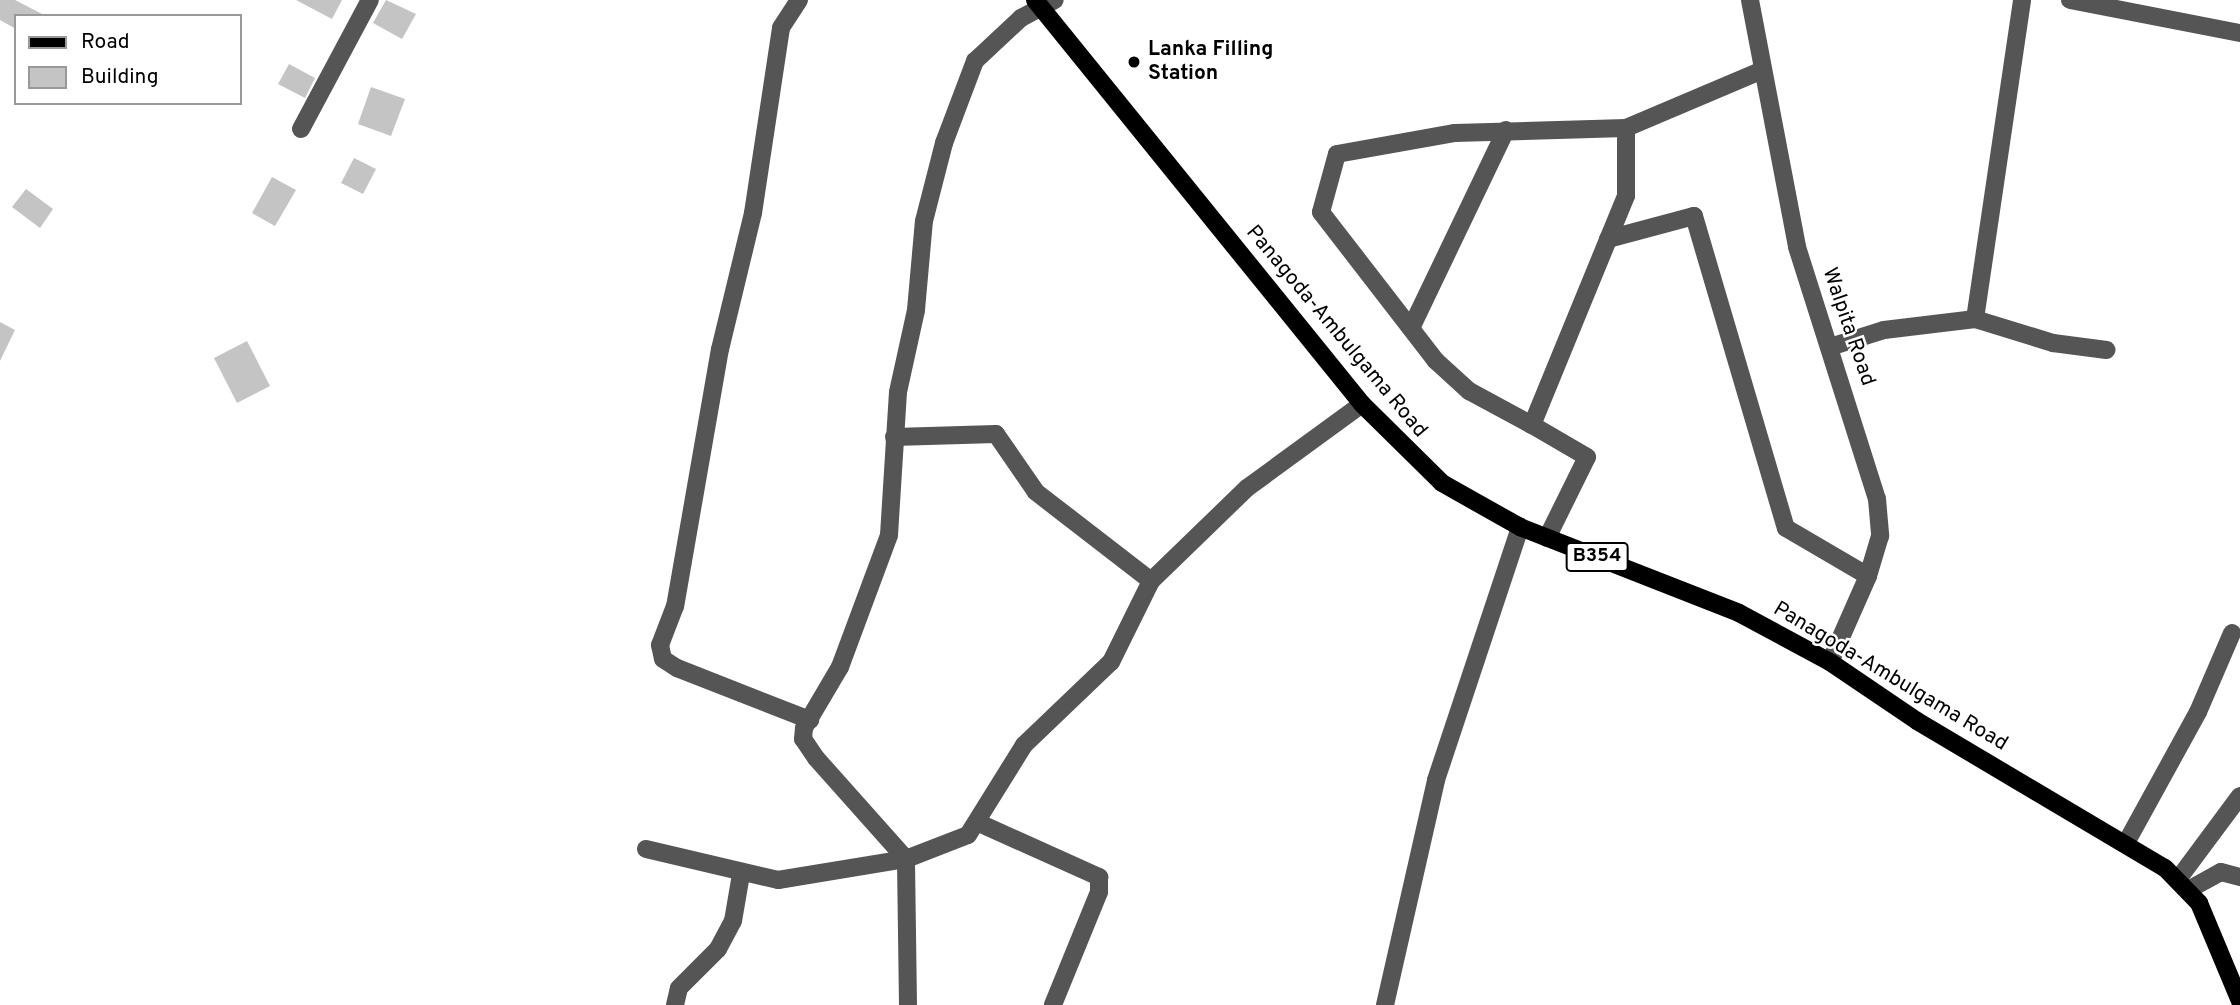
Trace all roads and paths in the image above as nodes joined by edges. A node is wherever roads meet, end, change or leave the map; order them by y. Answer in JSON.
{"nodes":[{"id":1,"x":370,"y":0,"type":"edge"},
{"id":2,"x":799,"y":0,"type":"edge"},
{"id":3,"x":1750,"y":0,"type":"edge"},
{"id":4,"x":2022,"y":0,"type":"edge"},
{"id":5,"x":2070,"y":0,"type":"edge"},
{"id":6,"x":1043,"y":2,"type":"edge"},
{"id":7,"x":2240,"y":33,"type":"edge"},
{"id":8,"x":1760,"y":72,"type":"junction"},
{"id":9,"x":1626,"y":128,"type":"junction"},
{"id":10,"x":302,"y":129,"type":"dead end"},
{"id":11,"x":1506,"y":130,"type":"junction"},
{"id":12,"x":1608,"y":239,"type":"junction"},
{"id":13,"x":1975,"y":319,"type":"junction"},
{"id":14,"x":1413,"y":324,"type":"junction"},
{"id":15,"x":1833,"y":346,"type":"junction"},
{"id":16,"x":2107,"y":350,"type":"dead end"},
{"id":17,"x":1362,"y":404,"type":"junction"},
{"id":18,"x":1532,"y":425,"type":"junction"},
{"id":19,"x":894,"y":437,"type":"junction"},
{"id":20,"x":1520,"y":527,"type":"junction"},
{"id":21,"x":1547,"y":538,"type":"junction"},
{"id":22,"x":1868,"y":576,"type":"junction"},
{"id":23,"x":1151,"y":581,"type":"junction"},
{"id":24,"x":2232,"y":633,"type":"dead end"},
{"id":25,"x":1830,"y":662,"type":"junction"},
{"id":26,"x":810,"y":720,"type":"junction"},
{"id":27,"x":2240,"y":796,"type":"edge"},
{"id":28,"x":979,"y":823,"type":"junction"},
{"id":29,"x":2126,"y":842,"type":"junction"},
{"id":30,"x":646,"y":849,"type":"dead end"},
{"id":31,"x":906,"y":859,"type":"junction"},
{"id":32,"x":741,"y":874,"type":"junction"},
{"id":33,"x":2240,"y":877,"type":"edge"},
{"id":34,"x":2185,"y":883,"type":"junction"},
{"id":35,"x":2240,"y":1001,"type":"edge"},
{"id":36,"x":675,"y":1005,"type":"edge"},
{"id":37,"x":908,"y":1005,"type":"edge"},
{"id":38,"x":1053,"y":1005,"type":"edge"},
{"id":39,"x":1384,"y":1005,"type":"edge"}],
"edges":[{"from":1,"to":10,"type":"street"},
{"from":2,"to":26,"type":"street"},
{"from":3,"to":8,"type":"street","name":"Walpita Road"},
{"from":4,"to":13,"type":"street"},
{"from":5,"to":7,"type":"street"},
{"from":6,"to":17,"type":"main road","name":"Panagoda-Ambulgama Road","number":"B354"},
{"from":6,"to":19,"type":"street"},
{"from":8,"to":9,"type":"street"},
{"from":8,"to":15,"type":"street","name":"Walpita Road"},
{"from":9,"to":11,"type":"street"},
{"from":9,"to":12,"type":"street"},
{"from":11,"to":14,"type":"street"},
{"from":11,"to":14,"type":"street"},
{"from":12,"to":18,"type":"street"},
{"from":12,"to":22,"type":"street"},
{"from":13,"to":15,"type":"street"},
{"from":13,"to":16,"type":"street"},
{"from":14,"to":18,"type":"street"},
{"from":15,"to":22,"type":"street","name":"Walpita Road"},
{"from":17,"to":20,"type":"main road","name":"Panagoda-Ambulgama Road","number":"B354"},
{"from":17,"to":23,"type":"street"},
{"from":18,"to":21,"type":"street"},
{"from":19,"to":23,"type":"street"},
{"from":19,"to":26,"type":"street"},
{"from":20,"to":21,"type":"main road","name":"Panagoda-Ambulgama Road","number":"B354"},
{"from":20,"to":39,"type":"street"},
{"from":21,"to":25,"type":"main road","name":"Panagoda-Ambulgama Road","number":"B354"},
{"from":22,"to":25,"type":"street","name":"Walpita Road"},
{"from":23,"to":28,"type":"street"},
{"from":24,"to":29,"type":"street"},
{"from":25,"to":29,"type":"main road","name":"Panagoda-Ambulgama Road","number":"B354"},
{"from":26,"to":31,"type":"street"},
{"from":27,"to":34,"type":"street"},
{"from":28,"to":31,"type":"street"},
{"from":28,"to":38,"type":"street"},
{"from":29,"to":34,"type":"main road","name":"Panagoda-Ambulgama Road","number":"B354"},
{"from":30,"to":32,"type":"street"},
{"from":31,"to":32,"type":"street"},
{"from":31,"to":37,"type":"street"},
{"from":32,"to":36,"type":"street"},
{"from":33,"to":34,"type":"street"},
{"from":34,"to":35,"type":"main road"}]}
